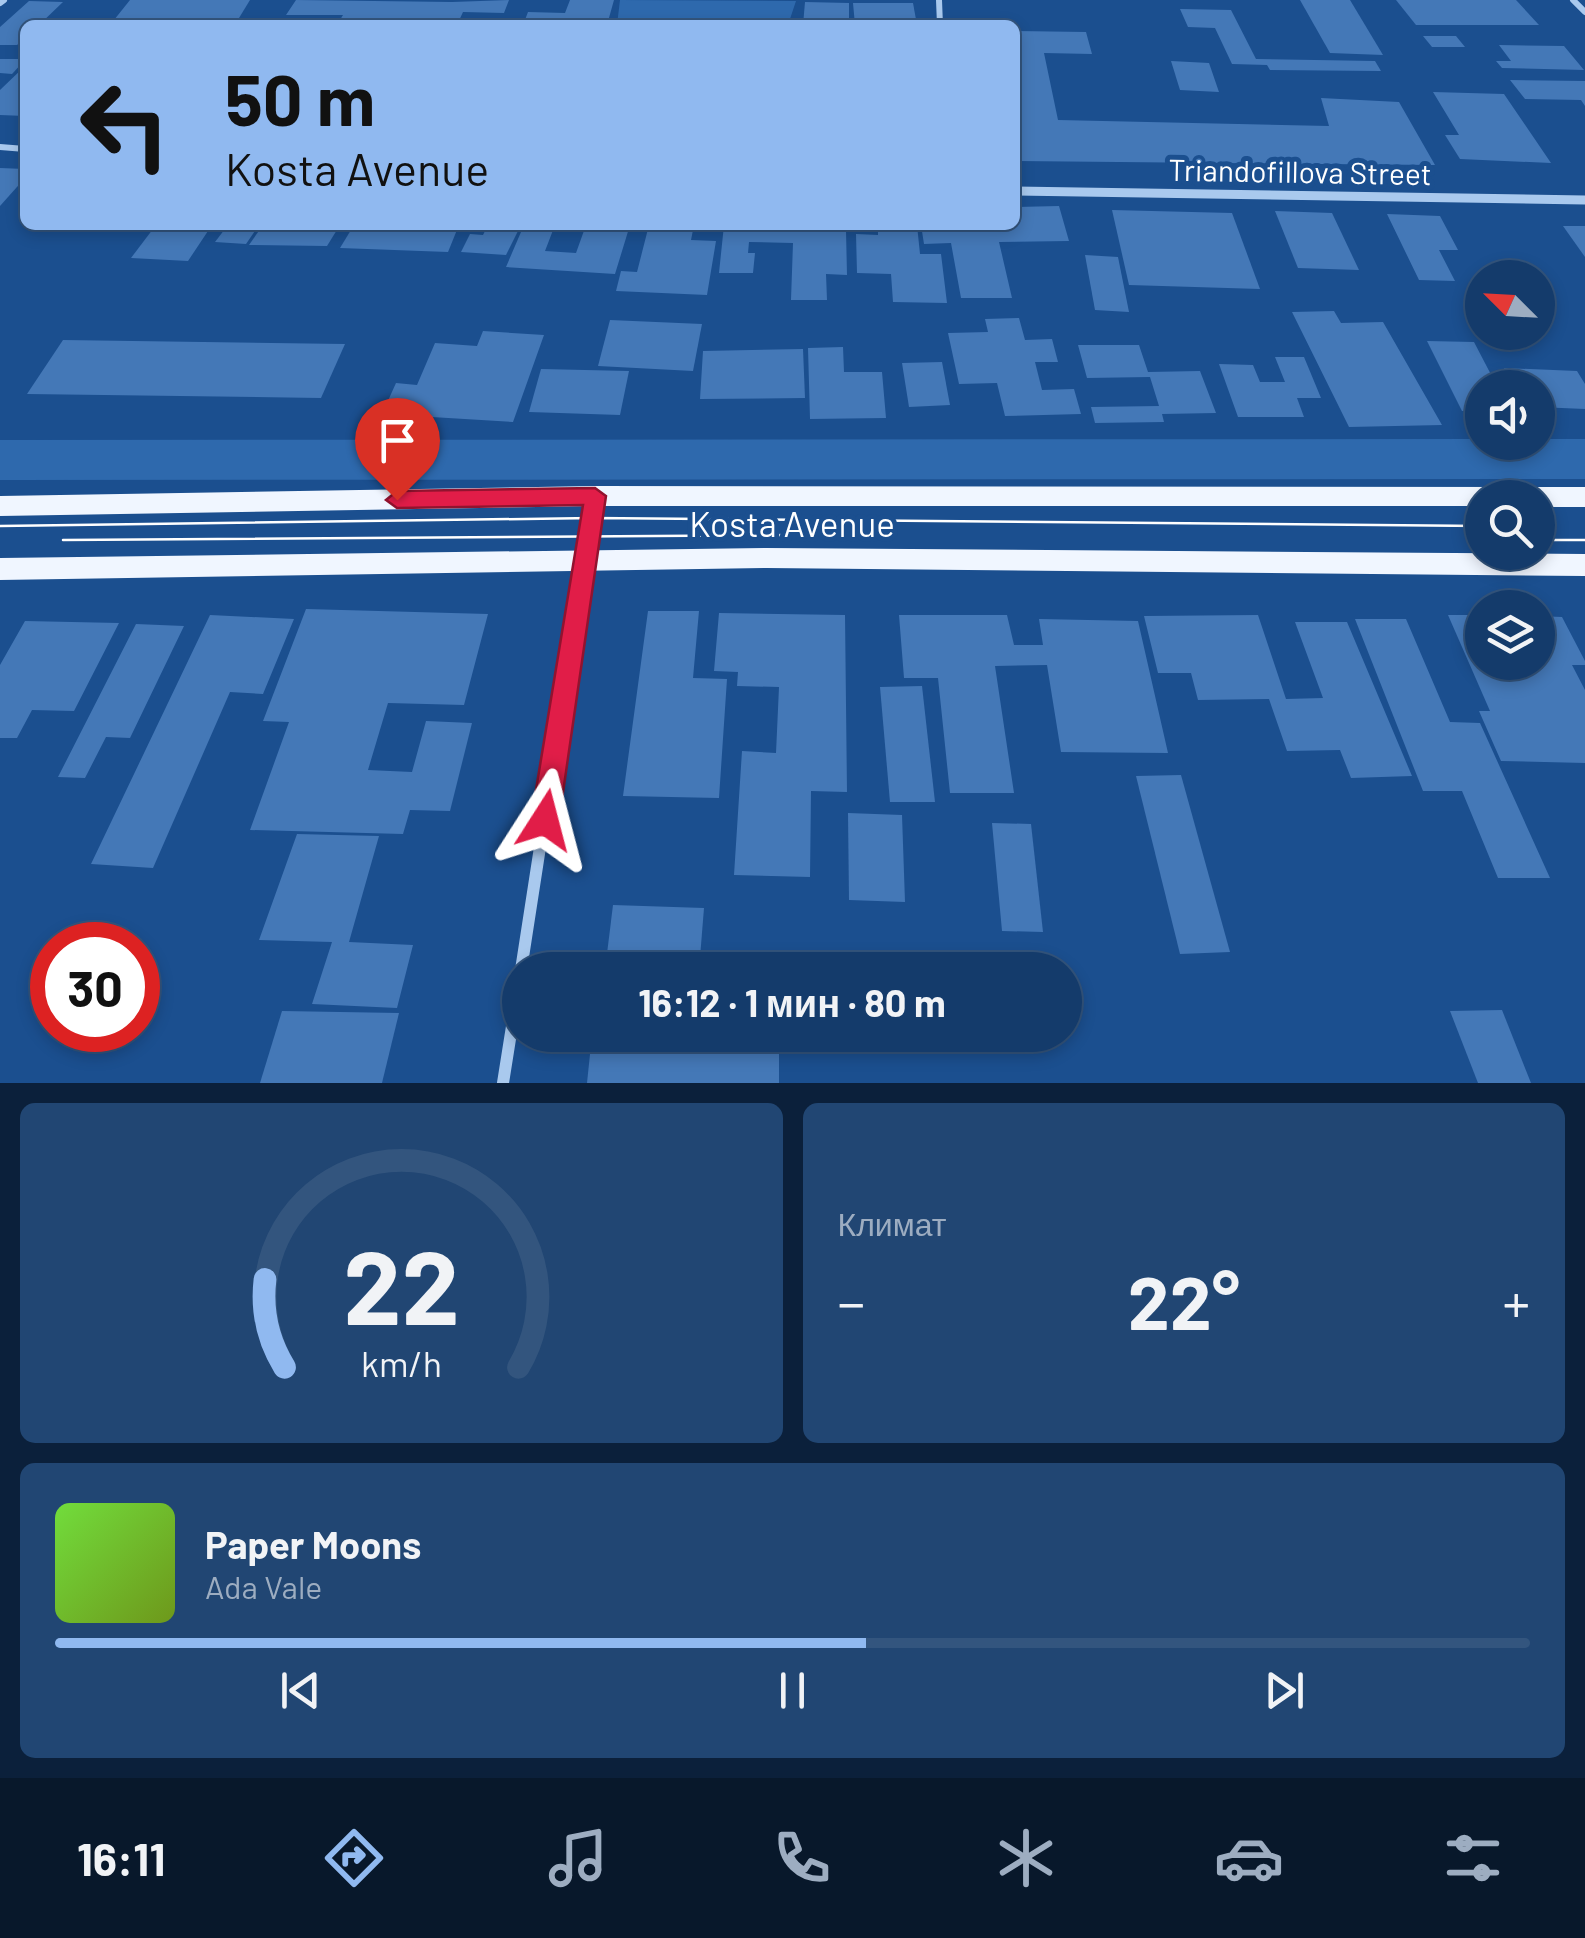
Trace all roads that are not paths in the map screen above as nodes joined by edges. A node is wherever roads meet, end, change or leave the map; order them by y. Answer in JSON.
{"nodes":[{"id":1,"x":1573,"y":0,"type":"edge"},
{"id":2,"x":1585,"y":12,"type":"edge"},
{"id":3,"x":1020,"y":192,"type":"edge"},
{"id":4,"x":1585,"y":200,"type":"edge"},
{"id":5,"x":595,"y":496,"type":"junction"},
{"id":6,"x":1585,"y":498,"type":"edge"},
{"id":7,"x":0,"y":506,"type":"edge"},
{"id":8,"x":586,"y":561,"type":"junction"},
{"id":9,"x":1585,"y":565,"type":"edge"},
{"id":10,"x":0,"y":569,"type":"edge"},
{"id":11,"x":523,"y":952,"type":"edge"},
{"id":12,"x":508,"y":1052,"type":"edge"},
{"id":13,"x":503,"y":1083,"type":"edge"}],
"edges":[{"from":1,"to":2,"type":"street"},
{"from":3,"to":4,"type":"street","name":"Triandofillova Street"},
{"from":5,"to":6,"type":"main road","name":"Kosta Avenue"},
{"from":5,"to":7,"type":"main road","name":"Kosta Avenue"},
{"from":5,"to":8,"type":"street"},
{"from":8,"to":9,"type":"main road","name":"Kosta Avenue"},
{"from":8,"to":10,"type":"main road","name":"Kosta Avenue"},
{"from":8,"to":11,"type":"street"},
{"from":12,"to":13,"type":"street"}]}
